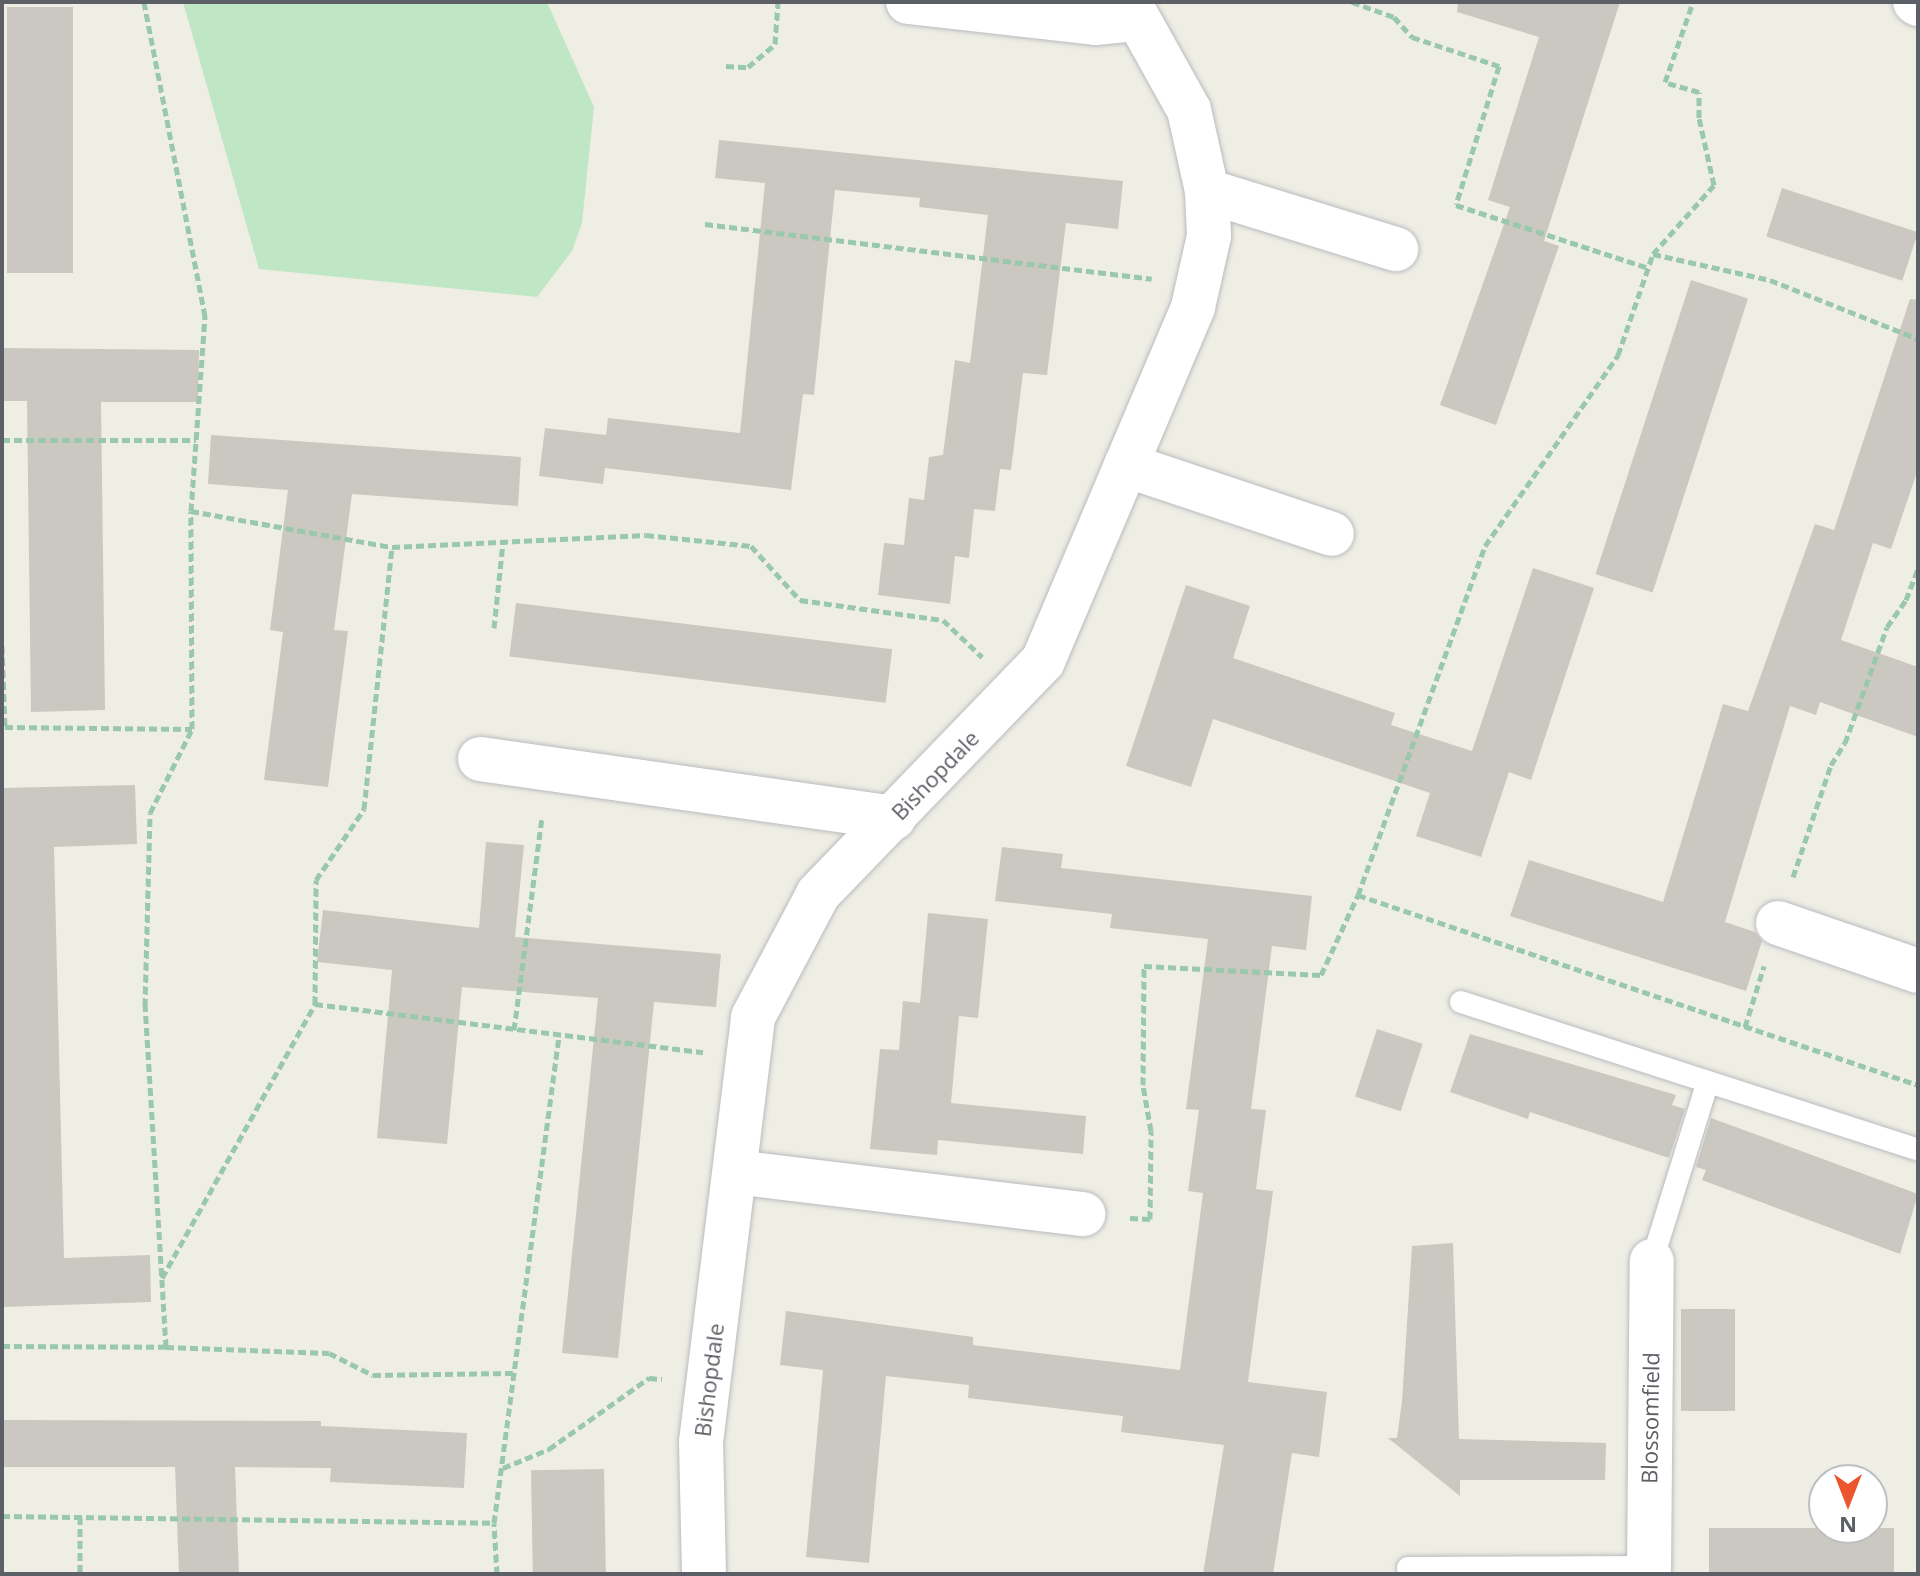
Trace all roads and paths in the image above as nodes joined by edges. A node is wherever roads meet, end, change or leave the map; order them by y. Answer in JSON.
{"nodes":[{"id":1,"x":144,"y":2,"type":"edge"},
{"id":2,"x":778,"y":2,"type":"edge"},
{"id":3,"x":908,"y":2,"type":"edge"},
{"id":4,"x":1352,"y":2,"type":"edge"},
{"id":5,"x":1693,"y":2,"type":"edge"},
{"id":6,"x":1132,"y":10,"type":"edge"},
{"id":7,"x":726,"y":66,"type":"dead end"},
{"id":8,"x":1207,"y":191,"type":"junction"},
{"id":9,"x":705,"y":224,"type":"dead end"},
{"id":10,"x":1396,"y":249,"type":"dead end"},
{"id":11,"x":1653,"y":254,"type":"junction"},
{"id":12,"x":1649,"y":268,"type":"junction"},
{"id":13,"x":1197,"y":285,"type":"junction"},
{"id":14,"x":1918,"y":339,"type":"edge"},
{"id":15,"x":2,"y":440,"type":"edge"},
{"id":16,"x":196,"y":440,"type":"junction"},
{"id":17,"x":1126,"y":465,"type":"junction"},
{"id":18,"x":191,"y":511,"type":"junction"},
{"id":19,"x":1332,"y":534,"type":"dead end"},
{"id":20,"x":503,"y":542,"type":"junction"},
{"id":21,"x":392,"y":547,"type":"junction"},
{"id":22,"x":1918,"y":568,"type":"edge"},
{"id":23,"x":494,"y":628,"type":"dead end"},
{"id":24,"x":2,"y":646,"type":"edge"},
{"id":25,"x":1016,"y":690,"type":"junction"},
{"id":26,"x":192,"y":729,"type":"junction"},
{"id":27,"x":480,"y":759,"type":"dead end"},
{"id":28,"x":549,"y":769,"type":"junction"},
{"id":29,"x":894,"y":818,"type":"junction"},
{"id":30,"x":1358,"y":895,"type":"junction"},
{"id":31,"x":1778,"y":923,"type":"junction"},
{"id":32,"x":1918,"y":971,"type":"edge"},
{"id":33,"x":1461,"y":1002,"type":"dead end"},
{"id":34,"x":315,"y":1004,"type":"junction"},
{"id":35,"x":1745,"y":1027,"type":"junction"},
{"id":36,"x":514,"y":1030,"type":"junction"},
{"id":37,"x":559,"y":1035,"type":"junction"},
{"id":38,"x":748,"y":1057,"type":"junction"},
{"id":39,"x":1707,"y":1084,"type":"junction"},
{"id":40,"x":1918,"y":1085,"type":"edge"},
{"id":41,"x":1917,"y":1149,"type":"edge"},
{"id":42,"x":735,"y":1172,"type":"junction"},
{"id":43,"x":1083,"y":1214,"type":"joint"},
{"id":44,"x":1652,"y":1261,"type":"joint"},
{"id":45,"x":162,"y":1279,"type":"junction"},
{"id":46,"x":2,"y":1346,"type":"edge"},
{"id":47,"x":166,"y":1347,"type":"junction"},
{"id":48,"x":514,"y":1373,"type":"junction"},
{"id":49,"x":708,"y":1382,"type":"junction"},
{"id":50,"x":502,"y":1468,"type":"junction"},
{"id":51,"x":2,"y":1516,"type":"edge"},
{"id":52,"x":80,"y":1517,"type":"junction"},
{"id":53,"x":494,"y":1523,"type":"junction"},
{"id":54,"x":1408,"y":1568,"type":"dead end"},
{"id":55,"x":1648,"y":1570,"type":"edge"},
{"id":56,"x":80,"y":1574,"type":"edge"},
{"id":57,"x":497,"y":1574,"type":"edge"},
{"id":58,"x":704,"y":1574,"type":"edge"}],
"edges":[{"from":1,"to":16,"type":"path"},
{"from":2,"to":7,"type":"path"},
{"from":3,"to":6,"type":"street"},
{"from":4,"to":12,"type":"path"},
{"from":5,"to":11,"type":"path"},
{"from":6,"to":8,"type":"street","name":"Bishopdale"},
{"from":8,"to":10,"type":"street"},
{"from":8,"to":13,"type":"street","name":"Bishopdale"},
{"from":9,"to":13,"type":"path"},
{"from":11,"to":12,"type":"path"},
{"from":11,"to":14,"type":"path"},
{"from":12,"to":30,"type":"path"},
{"from":13,"to":17,"type":"street","name":"Bishopdale"},
{"from":15,"to":16,"type":"path"},
{"from":16,"to":18,"type":"path"},
{"from":17,"to":19,"type":"street"},
{"from":17,"to":25,"type":"street","name":"Bishopdale"},
{"from":18,"to":21,"type":"path"},
{"from":18,"to":26,"type":"path"},
{"from":20,"to":21,"type":"path"},
{"from":20,"to":23,"type":"path"},
{"from":20,"to":25,"type":"path"},
{"from":21,"to":34,"type":"path"},
{"from":22,"to":31,"type":"path"},
{"from":24,"to":26,"type":"path"},
{"from":25,"to":29,"type":"street","name":"Bishopdale"},
{"from":26,"to":45,"type":"path"},
{"from":27,"to":28,"type":"street"},
{"from":28,"to":29,"type":"street"},
{"from":28,"to":36,"type":"path"},
{"from":29,"to":38,"type":"street","name":"Bishopdale"},
{"from":30,"to":35,"type":"path"},
{"from":30,"to":43,"type":"path"},
{"from":31,"to":32,"type":"street"},
{"from":31,"to":35,"type":"path"},
{"from":33,"to":39,"type":"lane"},
{"from":34,"to":36,"type":"path"},
{"from":34,"to":45,"type":"path"},
{"from":35,"to":40,"type":"path"},
{"from":36,"to":37,"type":"path"},
{"from":37,"to":38,"type":"path"},
{"from":37,"to":48,"type":"path"},
{"from":38,"to":42,"type":"street","name":"Bishopdale"},
{"from":39,"to":41,"type":"lane"},
{"from":39,"to":44,"type":"lane"},
{"from":42,"to":43,"type":"street"},
{"from":42,"to":49,"type":"street","name":"Bishopdale"},
{"from":44,"to":55,"type":"street","name":"Blossomfield"},
{"from":45,"to":47,"type":"path"},
{"from":46,"to":47,"type":"path"},
{"from":47,"to":48,"type":"path"},
{"from":48,"to":50,"type":"path"},
{"from":49,"to":50,"type":"path"},
{"from":49,"to":58,"type":"street","name":"Bishopdale"},
{"from":50,"to":53,"type":"path"},
{"from":51,"to":52,"type":"path"},
{"from":52,"to":53,"type":"path"},
{"from":52,"to":56,"type":"path"},
{"from":53,"to":57,"type":"path"},
{"from":54,"to":55,"type":"lane"}]}
